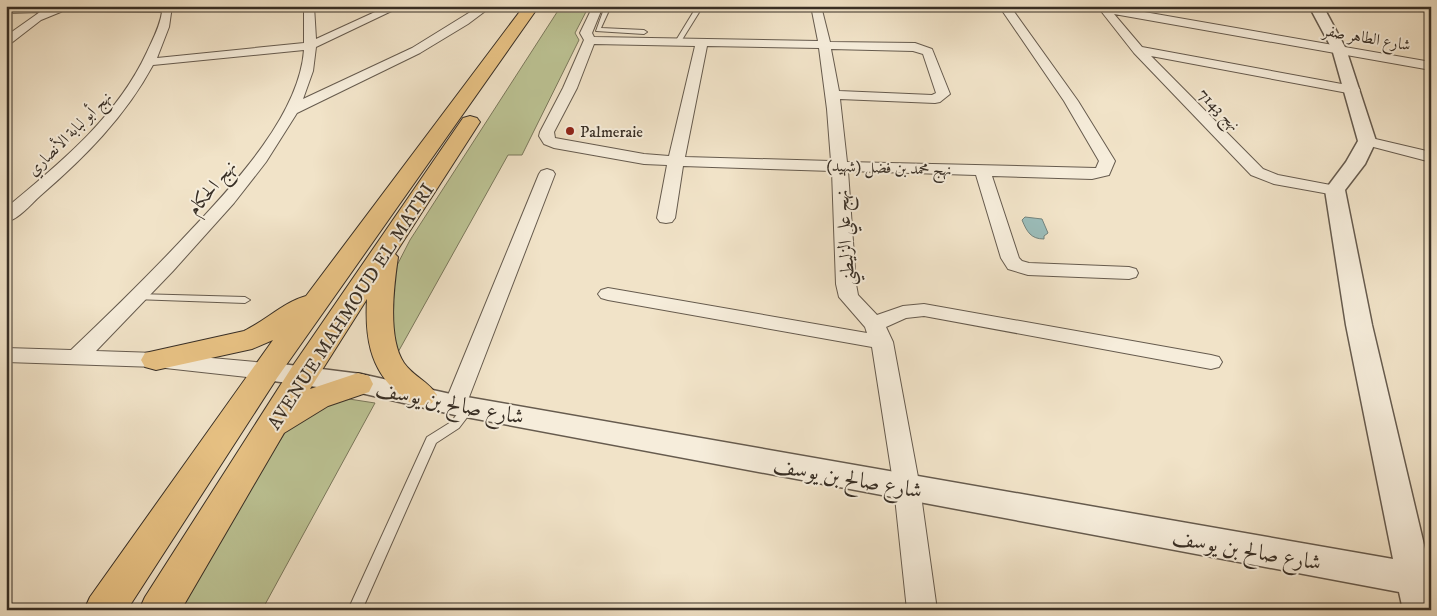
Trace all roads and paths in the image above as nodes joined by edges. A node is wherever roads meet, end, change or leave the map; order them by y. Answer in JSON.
{"nodes":[{"id":1,"x":309,"y":6,"type":"edge"},
{"id":2,"x":397,"y":6,"type":"edge"},
{"id":3,"x":487,"y":6,"type":"edge"},
{"id":4,"x":532,"y":6,"type":"edge"},
{"id":5,"x":547,"y":6,"type":"edge"},
{"id":6,"x":598,"y":6,"type":"edge"},
{"id":7,"x":608,"y":6,"type":"edge"},
{"id":8,"x":700,"y":6,"type":"edge"},
{"id":9,"x":816,"y":6,"type":"edge"},
{"id":10,"x":1004,"y":6,"type":"edge"},
{"id":11,"x":1090,"y":6,"type":"edge"},
{"id":12,"x":1316,"y":6,"type":"edge"},
{"id":13,"x":59,"y":8,"type":"junction"},
{"id":14,"x":167,"y":8,"type":"edge"},
{"id":15,"x":1104,"y":9,"type":"junction"},
{"id":16,"x":6,"y":10,"type":"edge"},
{"id":17,"x":644,"y":32,"type":"dead end"},
{"id":18,"x":590,"y":40,"type":"junction"},
{"id":19,"x":6,"y":42,"type":"edge"},
{"id":20,"x":678,"y":42,"type":"junction"},
{"id":21,"x":702,"y":42,"type":"junction"},
{"id":22,"x":826,"y":45,"type":"junction"},
{"id":23,"x":309,"y":46,"type":"junction"},
{"id":24,"x":1339,"y":48,"type":"junction"},
{"id":25,"x":1138,"y":50,"type":"junction"},
{"id":26,"x":149,"y":62,"type":"junction"},
{"id":27,"x":1431,"y":66,"type":"edge"},
{"id":28,"x":1353,"y":90,"type":"junction"},
{"id":29,"x":832,"y":95,"type":"junction"},
{"id":30,"x":290,"y":110,"type":"junction"},
{"id":31,"x":1366,"y":141,"type":"junction"},
{"id":32,"x":1431,"y":157,"type":"edge"},
{"id":33,"x":676,"y":161,"type":"junction"},
{"id":34,"x":839,"y":165,"type":"junction"},
{"id":35,"x":983,"y":171,"type":"junction"},
{"id":36,"x":547,"y":174,"type":"dead end"},
{"id":37,"x":1335,"y":190,"type":"junction"},
{"id":38,"x":6,"y":216,"type":"edge"},
{"id":39,"x":666,"y":218,"type":"dead end"},
{"id":40,"x":387,"y":247,"type":"junction"},
{"id":41,"x":1129,"y":272,"type":"dead end"},
{"id":42,"x":326,"y":291,"type":"junction"},
{"id":43,"x":608,"y":294,"type":"dead end"},
{"id":44,"x":137,"y":298,"type":"junction"},
{"id":45,"x":245,"y":300,"type":"dead end"},
{"id":46,"x":878,"y":333,"type":"junction"},
{"id":47,"x":6,"y":356,"type":"edge"},
{"id":48,"x":76,"y":358,"type":"junction"},
{"id":49,"x":156,"y":360,"type":"junction"},
{"id":50,"x":1212,"y":362,"type":"dead end"},
{"id":51,"x":266,"y":371,"type":"junction"},
{"id":52,"x":303,"y":374,"type":"junction"},
{"id":53,"x":358,"y":384,"type":"junction"},
{"id":54,"x":421,"y":395,"type":"junction"},
{"id":55,"x":462,"y":406,"type":"junction"},
{"id":56,"x":272,"y":427,"type":"junction"},
{"id":57,"x":907,"y":488,"type":"junction"},
{"id":58,"x":1422,"y":590,"type":"edge"},
{"id":59,"x":104,"y":610,"type":"edge"},
{"id":60,"x":159,"y":610,"type":"edge"},
{"id":61,"x":355,"y":610,"type":"edge"},
{"id":62,"x":922,"y":610,"type":"edge"}],
"edges":[{"from":1,"to":23,"type":"street","name":"نهج الحكام"},
{"from":2,"to":23,"type":"street"},
{"from":3,"to":30,"type":"street"},
{"from":4,"to":42,"type":"highway","name":"AVENUE MAHMOUD EL MATRI"},
{"from":5,"to":40,"type":"highway","name":"AVENUE MAHMOUD EL MATRI"},
{"from":6,"to":18,"type":"street"},
{"from":7,"to":17,"type":"lane"},
{"from":8,"to":20,"type":"lane"},
{"from":9,"to":22,"type":"street","name":"نهج علي الزليطني"},
{"from":10,"to":35,"type":"street","name":"نهج محمد بن فضل (شهيد)"},
{"from":11,"to":15,"type":"street","name":"شارع الطاهر صفر"},
{"from":12,"to":24,"type":"street"},
{"from":13,"to":14,"type":"street"},
{"from":13,"to":16,"type":"street"},
{"from":13,"to":19,"type":"street"},
{"from":14,"to":26,"type":"street","name":"نهج أبو لبابة الأنصاري"},
{"from":15,"to":24,"type":"street","name":"شارع الطاهر صفر"},
{"from":15,"to":25,"type":"street","name":"نهج 7143"},
{"from":18,"to":20,"type":"street"},
{"from":18,"to":33,"type":"street","name":"نهج محمد بن فضل (شهيد)"},
{"from":20,"to":21,"type":"street"},
{"from":21,"to":22,"type":"street"},
{"from":21,"to":33,"type":"street"},
{"from":22,"to":29,"type":"street","name":"نهج علي الزليطني"},
{"from":22,"to":29,"type":"street"},
{"from":23,"to":26,"type":"street"},
{"from":23,"to":30,"type":"street","name":"نهج الحكام"},
{"from":24,"to":27,"type":"street","name":"شارع الطاهر صفر"},
{"from":24,"to":28,"type":"street"},
{"from":25,"to":28,"type":"street"},
{"from":25,"to":37,"type":"street","name":"نهج 7143"},
{"from":26,"to":38,"type":"street","name":"نهج أبو لبابة الأنصاري"},
{"from":28,"to":31,"type":"street"},
{"from":29,"to":34,"type":"street","name":"نهج علي الزليطني"},
{"from":30,"to":44,"type":"street","name":"نهج الحكام"},
{"from":31,"to":32,"type":"street"},
{"from":31,"to":37,"type":"street"},
{"from":33,"to":34,"type":"street","name":"نهج محمد بن فضل (شهيد)"},
{"from":33,"to":39,"type":"street"},
{"from":34,"to":35,"type":"street","name":"نهج محمد بن فضل (شهيد)"},
{"from":34,"to":46,"type":"street","name":"نهج علي الزليطني"},
{"from":35,"to":41,"type":"street"},
{"from":36,"to":55,"type":"street"},
{"from":37,"to":58,"type":"street"},
{"from":40,"to":52,"type":"highway","name":"AVENUE MAHMOUD EL MATRI"},
{"from":40,"to":54,"type":"highway"},
{"from":42,"to":49,"type":"highway"},
{"from":42,"to":51,"type":"highway","name":"AVENUE MAHMOUD EL MATRI"},
{"from":43,"to":46,"type":"street"},
{"from":44,"to":45,"type":"lane"},
{"from":44,"to":48,"type":"street","name":"نهج الحكام"},
{"from":46,"to":50,"type":"street"},
{"from":46,"to":57,"type":"street"},
{"from":47,"to":48,"type":"street"},
{"from":48,"to":49,"type":"street"},
{"from":49,"to":51,"type":"street"},
{"from":51,"to":52,"type":"street","name":"شارع صالح بن يوسف"},
{"from":51,"to":59,"type":"highway","name":"AVENUE MAHMOUD EL MATRI"},
{"from":52,"to":53,"type":"street","name":"شارع صالح بن يوسف"},
{"from":52,"to":56,"type":"highway","name":"AVENUE MAHMOUD EL MATRI"},
{"from":53,"to":54,"type":"street","name":"شارع صالح بن يوسف"},
{"from":53,"to":56,"type":"highway"},
{"from":54,"to":55,"type":"street","name":"شارع صالح بن يوسف"},
{"from":55,"to":57,"type":"street","name":"شارع صالح بن يوسف"},
{"from":55,"to":61,"type":"lane"},
{"from":56,"to":60,"type":"highway","name":"AVENUE MAHMOUD EL MATRI"},
{"from":57,"to":58,"type":"street","name":"شارع صالح بن يوسف"},
{"from":57,"to":62,"type":"street"}]}
